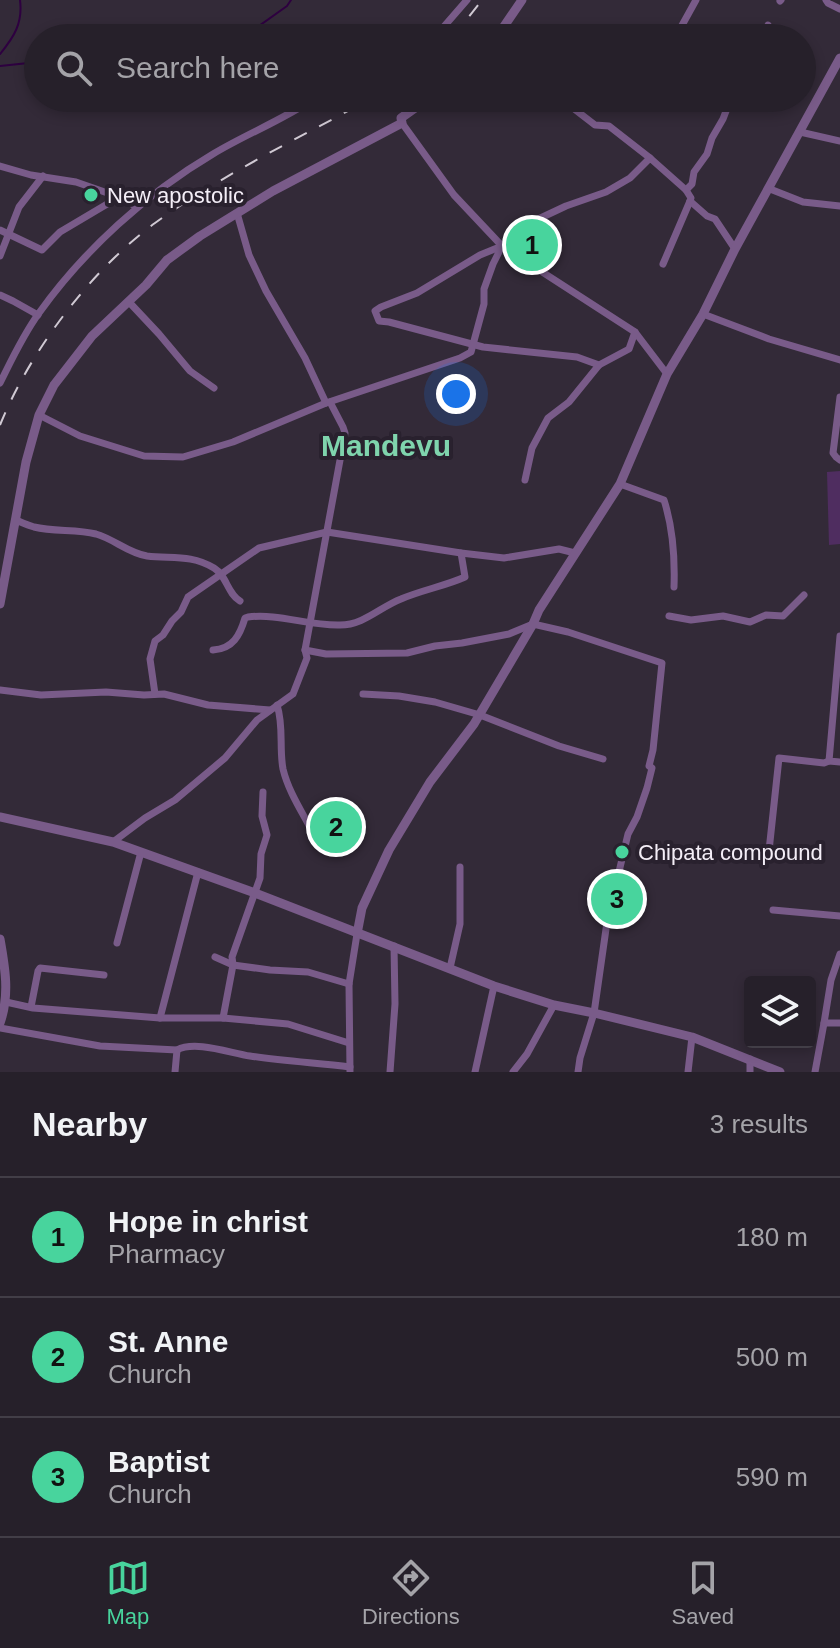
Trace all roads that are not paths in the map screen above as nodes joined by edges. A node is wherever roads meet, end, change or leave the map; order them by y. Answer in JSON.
{"nodes":[{"id":1,"x":467,"y":0,"type":"edge"},
{"id":2,"x":522,"y":0,"type":"edge"},
{"id":3,"x":696,"y":0,"type":"edge"},
{"id":4,"x":826,"y":0,"type":"edge"},
{"id":5,"x":840,"y":9,"type":"edge"},
{"id":6,"x":446,"y":24,"type":"edge"},
{"id":7,"x":508,"y":24,"type":"edge"},
{"id":8,"x":683,"y":24,"type":"edge"},
{"id":9,"x":840,"y":58,"type":"edge"},
{"id":10,"x":816,"y":102,"type":"edge"},
{"id":11,"x":289,"y":112,"type":"edge"},
{"id":12,"x":409,"y":112,"type":"edge"},
{"id":13,"x":578,"y":112,"type":"edge"},
{"id":14,"x":726,"y":112,"type":"edge"},
{"id":15,"x":811,"y":112,"type":"edge"},
{"id":16,"x":402,"y":123,"type":"junction"},
{"id":17,"x":800,"y":132,"type":"junction"},
{"id":18,"x":840,"y":141,"type":"edge"},
{"id":19,"x":650,"y":158,"type":"junction"},
{"id":20,"x":0,"y":166,"type":"edge"},
{"id":21,"x":43,"y":176,"type":"junction"},
{"id":22,"x":770,"y":189,"type":"junction"},
{"id":23,"x":686,"y":190,"type":"junction"},
{"id":24,"x":119,"y":197,"type":"junction"},
{"id":25,"x":690,"y":201,"type":"junction"},
{"id":26,"x":840,"y":206,"type":"edge"},
{"id":27,"x":137,"y":207,"type":"junction"},
{"id":28,"x":237,"y":213,"type":"junction"},
{"id":29,"x":4,"y":232,"type":"edge"},
{"id":30,"x":502,"y":246,"type":"junction"},
{"id":31,"x":735,"y":249,"type":"junction"},
{"id":32,"x":0,"y":256,"type":"edge"},
{"id":33,"x":663,"y":264,"type":"dead end"},
{"id":34,"x":0,"y":295,"type":"edge"},
{"id":35,"x":129,"y":302,"type":"junction"},
{"id":36,"x":703,"y":314,"type":"junction"},
{"id":37,"x":38,"y":315,"type":"junction"},
{"id":38,"x":635,"y":332,"type":"junction"},
{"id":39,"x":474,"y":344,"type":"junction"},
{"id":40,"x":840,"y":360,"type":"edge"},
{"id":41,"x":599,"y":365,"type":"junction"},
{"id":42,"x":667,"y":374,"type":"junction"},
{"id":43,"x":0,"y":383,"type":"edge"},
{"id":44,"x":214,"y":388,"type":"dead end"},
{"id":45,"x":840,"y":397,"type":"edge"},
{"id":46,"x":328,"y":402,"type":"junction"},
{"id":47,"x":39,"y":415,"type":"junction"},
{"id":48,"x":840,"y":460,"type":"edge"},
{"id":49,"x":525,"y":480,"type":"dead end"},
{"id":50,"x":620,"y":484,"type":"junction"},
{"id":51,"x":16,"y":520,"type":"junction"},
{"id":52,"x":327,"y":532,"type":"junction"},
{"id":53,"x":461,"y":553,"type":"junction"},
{"id":54,"x":575,"y":553,"type":"junction"},
{"id":55,"x":221,"y":574,"type":"junction"},
{"id":56,"x":674,"y":587,"type":"dead end"},
{"id":57,"x":804,"y":595,"type":"dead end"},
{"id":58,"x":240,"y":601,"type":"dead end"},
{"id":59,"x":0,"y":604,"type":"edge"},
{"id":60,"x":669,"y":616,"type":"dead end"},
{"id":61,"x":310,"y":624,"type":"junction"},
{"id":62,"x":533,"y":624,"type":"junction"},
{"id":63,"x":840,"y":636,"type":"edge"},
{"id":64,"x":213,"y":650,"type":"dead end"},
{"id":65,"x":305,"y":650,"type":"junction"},
{"id":66,"x":0,"y":690,"type":"edge"},
{"id":67,"x":155,"y":694,"type":"junction"},
{"id":68,"x":363,"y":694,"type":"dead end"},
{"id":69,"x":273,"y":708,"type":"junction"},
{"id":70,"x":480,"y":715,"type":"junction"},
{"id":71,"x":603,"y":759,"type":"dead end"},
{"id":72,"x":829,"y":761,"type":"junction"},
{"id":73,"x":840,"y":762,"type":"edge"},
{"id":74,"x":263,"y":792,"type":"dead end"},
{"id":75,"x":0,"y":817,"type":"edge"},
{"id":76,"x":316,"y":839,"type":"dead end"},
{"id":77,"x":113,"y":842,"type":"junction"},
{"id":78,"x":141,"y":852,"type":"junction"},
{"id":79,"x":768,"y":860,"type":"dead end"},
{"id":80,"x":460,"y":867,"type":"dead end"},
{"id":81,"x":198,"y":872,"type":"junction"},
{"id":82,"x":255,"y":893,"type":"junction"},
{"id":83,"x":773,"y":910,"type":"dead end"},
{"id":84,"x":840,"y":916,"type":"edge"},
{"id":85,"x":357,"y":934,"type":"junction"},
{"id":86,"x":0,"y":939,"type":"edge"},
{"id":87,"x":117,"y":943,"type":"dead end"},
{"id":88,"x":394,"y":946,"type":"junction"},
{"id":89,"x":840,"y":954,"type":"edge"},
{"id":90,"x":215,"y":957,"type":"dead end"},
{"id":91,"x":233,"y":965,"type":"junction"},
{"id":92,"x":450,"y":968,"type":"junction"},
{"id":93,"x":104,"y":975,"type":"dead end"},
{"id":94,"x":835,"y":980,"type":"edge"},
{"id":95,"x":349,"y":984,"type":"junction"},
{"id":96,"x":494,"y":986,"type":"junction"},
{"id":97,"x":6,"y":1002,"type":"junction"},
{"id":98,"x":554,"y":1005,"type":"junction"},
{"id":99,"x":31,"y":1007,"type":"junction"},
{"id":100,"x":594,"y":1013,"type":"junction"},
{"id":101,"x":160,"y":1018,"type":"junction"},
{"id":102,"x":223,"y":1018,"type":"junction"},
{"id":103,"x":824,"y":1023,"type":"junction"},
{"id":104,"x":840,"y":1023,"type":"edge"},
{"id":105,"x":0,"y":1025,"type":"edge"},
{"id":106,"x":692,"y":1037,"type":"junction"},
{"id":107,"x":349,"y":1043,"type":"junction"},
{"id":108,"x":177,"y":1050,"type":"junction"},
{"id":109,"x":750,"y":1059,"type":"junction"},
{"id":110,"x":350,"y":1070,"type":"edge"},
{"id":111,"x":175,"y":1072,"type":"edge"},
{"id":112,"x":390,"y":1072,"type":"edge"},
{"id":113,"x":475,"y":1072,"type":"edge"},
{"id":114,"x":513,"y":1072,"type":"edge"},
{"id":115,"x":578,"y":1072,"type":"edge"},
{"id":116,"x":688,"y":1072,"type":"edge"},
{"id":117,"x":750,"y":1072,"type":"edge"},
{"id":118,"x":780,"y":1072,"type":"edge"},
{"id":119,"x":815,"y":1072,"type":"edge"}],
"edges":[{"from":1,"to":6,"type":"street"},
{"from":2,"to":7,"type":"street"},
{"from":3,"to":8,"type":"street"},
{"from":4,"to":5,"type":"street"},
{"from":9,"to":10,"type":"street"},
{"from":11,"to":27,"type":"street"},
{"from":12,"to":16,"type":"street"},
{"from":13,"to":19,"type":"street"},
{"from":14,"to":23,"type":"street"},
{"from":15,"to":17,"type":"street"},
{"from":16,"to":28,"type":"street"},
{"from":16,"to":30,"type":"street"},
{"from":17,"to":18,"type":"street"},
{"from":17,"to":22,"type":"street"},
{"from":19,"to":23,"type":"street"},
{"from":19,"to":30,"type":"street"},
{"from":20,"to":21,"type":"street"},
{"from":21,"to":24,"type":"street"},
{"from":21,"to":29,"type":"street"},
{"from":22,"to":26,"type":"street"},
{"from":22,"to":31,"type":"street"},
{"from":23,"to":25,"type":"street"},
{"from":24,"to":27,"type":"street"},
{"from":24,"to":29,"type":"street"},
{"from":25,"to":31,"type":"street"},
{"from":25,"to":33,"type":"street"},
{"from":27,"to":37,"type":"street"},
{"from":28,"to":35,"type":"street"},
{"from":28,"to":46,"type":"street"},
{"from":29,"to":32,"type":"street"},
{"from":30,"to":38,"type":"street"},
{"from":30,"to":39,"type":"street"},
{"from":30,"to":39,"type":"street"},
{"from":31,"to":36,"type":"street"},
{"from":34,"to":37,"type":"street"},
{"from":35,"to":44,"type":"street"},
{"from":35,"to":47,"type":"street"},
{"from":36,"to":40,"type":"street"},
{"from":36,"to":42,"type":"street"},
{"from":37,"to":43,"type":"street"},
{"from":38,"to":41,"type":"street"},
{"from":38,"to":42,"type":"street"},
{"from":39,"to":41,"type":"street"},
{"from":39,"to":46,"type":"street"},
{"from":41,"to":49,"type":"street"},
{"from":42,"to":50,"type":"street"},
{"from":45,"to":48,"type":"street"},
{"from":46,"to":47,"type":"street"},
{"from":46,"to":52,"type":"street"},
{"from":47,"to":51,"type":"street"},
{"from":50,"to":54,"type":"street"},
{"from":50,"to":56,"type":"street"},
{"from":51,"to":55,"type":"street"},
{"from":51,"to":59,"type":"street"},
{"from":52,"to":53,"type":"street"},
{"from":52,"to":55,"type":"street"},
{"from":52,"to":61,"type":"street"},
{"from":53,"to":54,"type":"street"},
{"from":53,"to":61,"type":"street"},
{"from":54,"to":62,"type":"street"},
{"from":55,"to":58,"type":"street"},
{"from":55,"to":67,"type":"street"},
{"from":57,"to":60,"type":"street"},
{"from":61,"to":64,"type":"street"},
{"from":61,"to":65,"type":"street"},
{"from":62,"to":65,"type":"street"},
{"from":62,"to":70,"type":"street"},
{"from":62,"to":100,"type":"street"},
{"from":63,"to":72,"type":"street"},
{"from":65,"to":69,"type":"street"},
{"from":66,"to":67,"type":"street"},
{"from":67,"to":69,"type":"street"},
{"from":68,"to":70,"type":"street"},
{"from":69,"to":76,"type":"street"},
{"from":69,"to":77,"type":"street"},
{"from":70,"to":71,"type":"street"},
{"from":70,"to":85,"type":"street"},
{"from":72,"to":73,"type":"street"},
{"from":72,"to":79,"type":"street"},
{"from":74,"to":82,"type":"street"},
{"from":75,"to":77,"type":"street"},
{"from":77,"to":78,"type":"street"},
{"from":78,"to":81,"type":"street"},
{"from":78,"to":87,"type":"street"},
{"from":80,"to":92,"type":"street"},
{"from":81,"to":82,"type":"street"},
{"from":81,"to":101,"type":"street"},
{"from":82,"to":85,"type":"street"},
{"from":82,"to":91,"type":"street"},
{"from":83,"to":84,"type":"street"},
{"from":85,"to":88,"type":"street"},
{"from":85,"to":95,"type":"street"},
{"from":86,"to":97,"type":"street"},
{"from":88,"to":92,"type":"street"},
{"from":88,"to":112,"type":"street"},
{"from":89,"to":94,"type":"street"},
{"from":90,"to":91,"type":"street"},
{"from":91,"to":95,"type":"street"},
{"from":91,"to":102,"type":"street"},
{"from":92,"to":96,"type":"street"},
{"from":93,"to":99,"type":"street"},
{"from":94,"to":103,"type":"street"},
{"from":95,"to":107,"type":"street"},
{"from":96,"to":98,"type":"street"},
{"from":96,"to":113,"type":"street"},
{"from":97,"to":99,"type":"street"},
{"from":97,"to":105,"type":"street"},
{"from":98,"to":100,"type":"street"},
{"from":98,"to":114,"type":"street"},
{"from":99,"to":101,"type":"street"},
{"from":100,"to":106,"type":"street"},
{"from":100,"to":115,"type":"street"},
{"from":101,"to":102,"type":"street"},
{"from":102,"to":107,"type":"street"},
{"from":103,"to":104,"type":"street"},
{"from":103,"to":119,"type":"street"},
{"from":105,"to":108,"type":"street"},
{"from":106,"to":109,"type":"street"},
{"from":106,"to":116,"type":"street"},
{"from":107,"to":110,"type":"street"},
{"from":108,"to":110,"type":"street"},
{"from":108,"to":111,"type":"street"},
{"from":109,"to":117,"type":"street"},
{"from":109,"to":118,"type":"street"}]}
